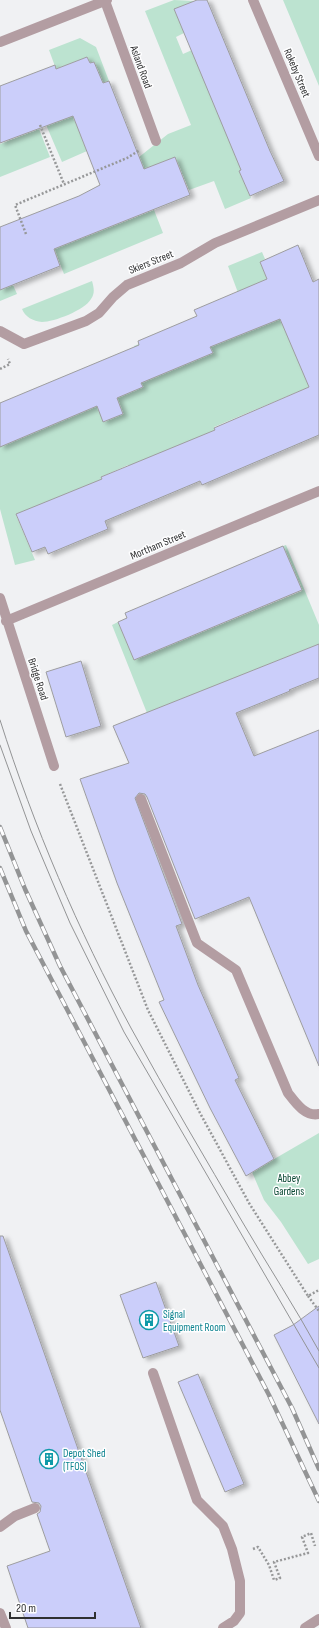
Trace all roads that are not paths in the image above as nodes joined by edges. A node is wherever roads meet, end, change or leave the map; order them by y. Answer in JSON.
{"nodes":[{"id":1,"x":106,"y":0,"type":"edge"},
{"id":2,"x":253,"y":0,"type":"edge"},
{"id":3,"x":0,"y":42,"type":"edge"},
{"id":4,"x":156,"y":141,"type":"road end"},
{"id":5,"x":319,"y":156,"type":"edge"},
{"id":6,"x":319,"y":200,"type":"edge"},
{"id":7,"x":0,"y":331,"type":"edge"},
{"id":8,"x":319,"y":491,"type":"edge"},
{"id":9,"x":0,"y":598,"type":"edge"},
{"id":10,"x":6,"y":621,"type":"junction"},
{"id":11,"x":54,"y":766,"type":"road end"},
{"id":12,"x":141,"y":799,"type":"dead end"},
{"id":13,"x":319,"y":1114,"type":"edge"},
{"id":14,"x":153,"y":1373,"type":"dead end"},
{"id":15,"x":35,"y":1508,"type":"dead end"},
{"id":16,"x":0,"y":1526,"type":"edge"},
{"id":17,"x":0,"y":1613,"type":"edge"},
{"id":18,"x":319,"y":1619,"type":"edge"},
{"id":19,"x":6,"y":1628,"type":"edge"},
{"id":20,"x":223,"y":1628,"type":"edge"},
{"id":21,"x":304,"y":1628,"type":"edge"}],
"edges":[{"from":1,"to":3,"type":"street","name":"Asland Road"},
{"from":1,"to":4,"type":"street","name":"Asland Road"},
{"from":2,"to":5,"type":"street","name":"Rokeby Street"},
{"from":6,"to":7,"type":"street","name":"Skiers Street"},
{"from":8,"to":10,"type":"street","name":"Mortham Street"},
{"from":9,"to":10,"type":"street","name":"Bridge Road"},
{"from":10,"to":11,"type":"street","name":"Bridge Road"},
{"from":12,"to":13,"type":"street"},
{"from":14,"to":20,"type":"street"},
{"from":15,"to":16,"type":"street"},
{"from":17,"to":19,"type":"street"},
{"from":18,"to":21,"type":"street"}]}
